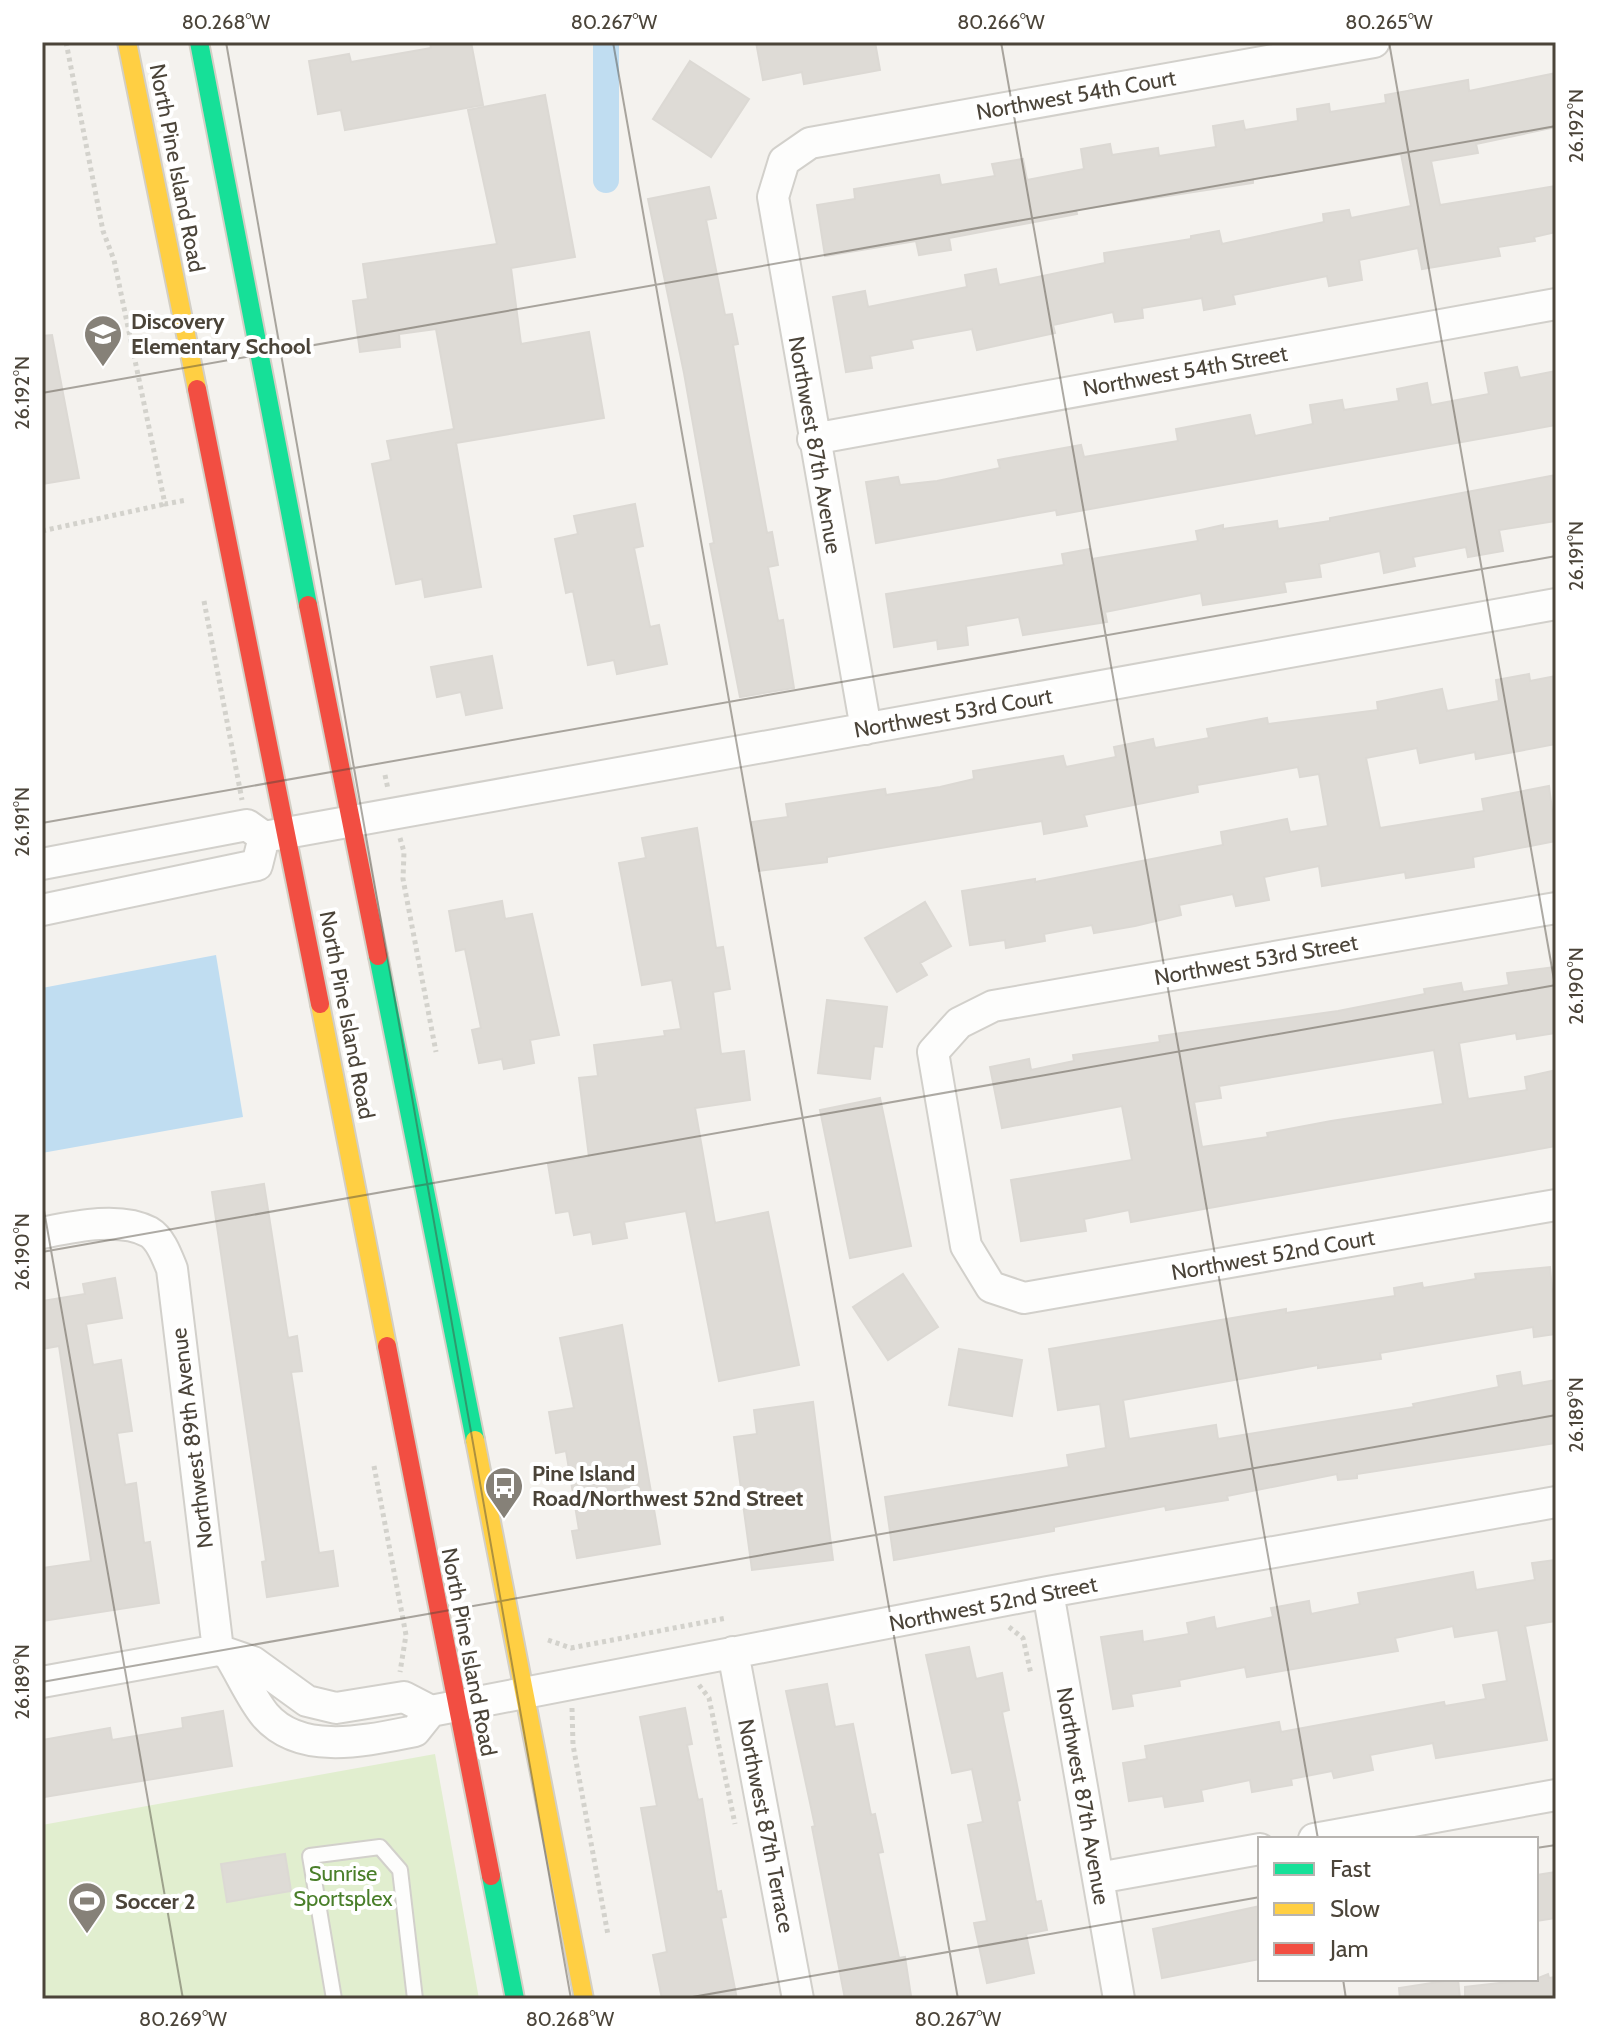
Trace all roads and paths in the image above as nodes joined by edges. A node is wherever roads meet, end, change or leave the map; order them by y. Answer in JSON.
{"nodes":[{"id":1,"x":66,"y":42,"type":"edge"},
{"id":2,"x":127,"y":42,"type":"edge"},
{"id":3,"x":199,"y":42,"type":"edge"},
{"id":4,"x":1374,"y":42,"type":"edge"},
{"id":5,"x":784,"y":161,"type":"joint"},
{"id":6,"x":1556,"y":304,"type":"edge"},
{"id":7,"x":813,"y":439,"type":"junction"},
{"id":8,"x":196,"y":499,"type":"dead end"},
{"id":9,"x":165,"y":504,"type":"junction"},
{"id":10,"x":42,"y":531,"type":"edge"},
{"id":11,"x":203,"y":591,"type":"dead end"},
{"id":12,"x":1556,"y":604,"type":"edge"},
{"id":13,"x":866,"y":729,"type":"junction"},
{"id":14,"x":385,"y":775,"type":"dead end"},
{"id":15,"x":393,"y":813,"type":"junction"},
{"id":16,"x":349,"y":820,"type":"junction"},
{"id":17,"x":266,"y":832,"type":"junction"},
{"id":18,"x":42,"y":864,"type":"edge"},
{"id":19,"x":1556,"y":908,"type":"edge"},
{"id":20,"x":42,"y":910,"type":"edge"},
{"id":21,"x":437,"y":1062,"type":"dead end"},
{"id":22,"x":1556,"y":1205,"type":"edge"},
{"id":23,"x":42,"y":1233,"type":"edge"},
{"id":24,"x":991,"y":1287,"type":"joint"},
{"id":25,"x":374,"y":1460,"type":"dead end"},
{"id":26,"x":1556,"y":1502,"type":"edge"},
{"id":27,"x":1048,"y":1592,"type":"junction"},
{"id":28,"x":726,"y":1618,"type":"dead end"},
{"id":29,"x":999,"y":1626,"type":"dead end"},
{"id":30,"x":541,"y":1631,"type":"dead end"},
{"id":31,"x":733,"y":1652,"type":"junction"},
{"id":32,"x":223,"y":1653,"type":"junction"},
{"id":33,"x":1031,"y":1674,"type":"dead end"},
{"id":34,"x":393,"y":1681,"type":"dead end"},
{"id":35,"x":42,"y":1682,"type":"edge"},
{"id":36,"x":695,"y":1682,"type":"dead end"},
{"id":37,"x":526,"y":1693,"type":"junction"},
{"id":38,"x":584,"y":1702,"type":"dead end"},
{"id":39,"x":443,"y":1709,"type":"junction"},
{"id":40,"x":573,"y":1711,"type":"dead end"},
{"id":41,"x":579,"y":1778,"type":"dead end"},
{"id":42,"x":1556,"y":1795,"type":"edge"},
{"id":43,"x":736,"y":1833,"type":"dead end"},
{"id":44,"x":1325,"y":1837,"type":"edge"},
{"id":45,"x":1258,"y":1849,"type":"edge"},
{"id":46,"x":1098,"y":1878,"type":"junction"},
{"id":47,"x":609,"y":1943,"type":"dead end"},
{"id":48,"x":334,"y":1999,"type":"edge"},
{"id":49,"x":415,"y":1999,"type":"edge"},
{"id":50,"x":515,"y":1999,"type":"edge"},
{"id":51,"x":584,"y":1999,"type":"edge"},
{"id":52,"x":798,"y":1999,"type":"edge"},
{"id":53,"x":1119,"y":1999,"type":"edge"}],
"edges":[{"from":1,"to":9,"type":"path"},
{"from":2,"to":17,"type":"main road","name":"North Pine Island Road"},
{"from":3,"to":16,"type":"main road","name":"North Pine Island Road"},
{"from":4,"to":5,"type":"street","name":"Northwest 54th Court"},
{"from":5,"to":7,"type":"street","name":"Northwest 87th Avenue"},
{"from":6,"to":7,"type":"street","name":"Northwest 54th Street"},
{"from":7,"to":13,"type":"street","name":"Northwest 87th Avenue"},
{"from":8,"to":9,"type":"path"},
{"from":9,"to":10,"type":"path"},
{"from":11,"to":17,"type":"path"},
{"from":12,"to":13,"type":"street","name":"Northwest 53rd Court"},
{"from":13,"to":15,"type":"street","name":"Northwest 53rd Court"},
{"from":14,"to":15,"type":"path"},
{"from":15,"to":16,"type":"street","name":"Northwest 53rd Court"},
{"from":15,"to":21,"type":"path"},
{"from":16,"to":17,"type":"street"},
{"from":16,"to":37,"type":"main road","name":"North Pine Island Road"},
{"from":17,"to":18,"type":"street"},
{"from":17,"to":20,"type":"street"},
{"from":17,"to":39,"type":"main road","name":"North Pine Island Road"},
{"from":19,"to":24,"type":"street","name":"Northwest 53rd Street"},
{"from":22,"to":24,"type":"street","name":"Northwest 52nd Court"},
{"from":23,"to":32,"type":"street","name":"Northwest 89th Avenue"},
{"from":25,"to":34,"type":"path"},
{"from":26,"to":27,"type":"street","name":"Northwest 52nd Street"},
{"from":27,"to":31,"type":"street","name":"Northwest 52nd Street"},
{"from":27,"to":46,"type":"street","name":"Northwest 87th Avenue"},
{"from":28,"to":30,"type":"path"},
{"from":29,"to":33,"type":"path"},
{"from":31,"to":37,"type":"street","name":"Northwest 52nd Street"},
{"from":31,"to":52,"type":"street","name":"Northwest 87th Terrace"},
{"from":32,"to":35,"type":"street"},
{"from":32,"to":39,"type":"street","name":"Northwest 52nd Street"},
{"from":36,"to":43,"type":"path"},
{"from":37,"to":39,"type":"street","name":"Northwest 52nd Street"},
{"from":37,"to":51,"type":"main road","name":"North Pine Island Road"},
{"from":38,"to":40,"type":"path"},
{"from":39,"to":50,"type":"main road","name":"North Pine Island Road"},
{"from":41,"to":47,"type":"path"},
{"from":42,"to":44,"type":"street"},
{"from":45,"to":46,"type":"street"},
{"from":46,"to":53,"type":"street","name":"Northwest 87th Avenue"},
{"from":48,"to":49,"type":"lane"}]}
